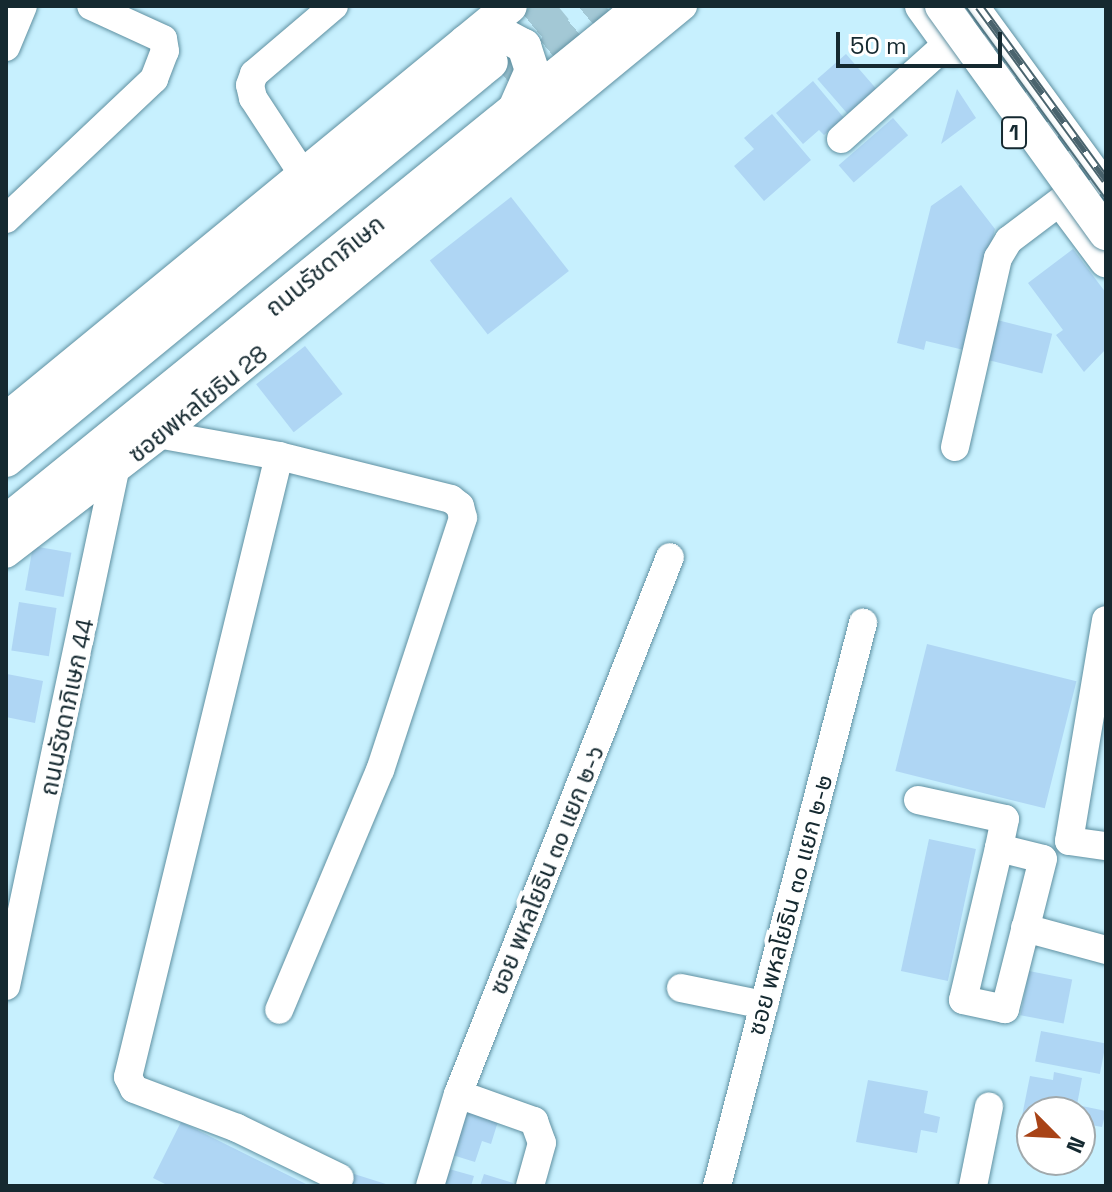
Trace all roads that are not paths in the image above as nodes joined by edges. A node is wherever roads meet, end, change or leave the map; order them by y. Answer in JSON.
{"nodes":[{"id":1,"x":23,"y":6,"type":"edge"},
{"id":2,"x":91,"y":6,"type":"edge"},
{"id":3,"x":334,"y":6,"type":"edge"},
{"id":4,"x":510,"y":6,"type":"edge"},
{"id":5,"x":642,"y":6,"type":"edge"},
{"id":6,"x":683,"y":6,"type":"edge"},
{"id":7,"x":971,"y":6,"type":"edge"},
{"id":8,"x":992,"y":6,"type":"edge"},
{"id":9,"x":940,"y":18,"type":"edge"},
{"id":10,"x":6,"y":47,"type":"edge"},
{"id":11,"x":495,"y":76,"type":"junction"},
{"id":12,"x":841,"y":139,"type":"dead end"},
{"id":13,"x":1106,"y":160,"type":"edge"},
{"id":14,"x":304,"y":176,"type":"junction"},
{"id":15,"x":1106,"y":191,"type":"edge"},
{"id":16,"x":1062,"y":200,"type":"junction"},
{"id":17,"x":6,"y":219,"type":"edge"},
{"id":18,"x":1106,"y":233,"type":"edge"},
{"id":19,"x":1106,"y":260,"type":"edge"},
{"id":20,"x":6,"y":420,"type":"edge"},
{"id":21,"x":124,"y":428,"type":"junction"},
{"id":22,"x":163,"y":433,"type":"junction"},
{"id":23,"x":955,"y":447,"type":"dead end"},
{"id":24,"x":279,"y":456,"type":"junction"},
{"id":25,"x":6,"y":460,"type":"edge"},
{"id":26,"x":118,"y":469,"type":"junction"},
{"id":27,"x":6,"y":493,"type":"edge"},
{"id":28,"x":6,"y":522,"type":"edge"},
{"id":29,"x":6,"y":554,"type":"edge"},
{"id":30,"x":670,"y":557,"type":"dead end"},
{"id":31,"x":1106,"y":620,"type":"edge"},
{"id":32,"x":863,"y":623,"type":"dead end"},
{"id":33,"x":918,"y":800,"type":"dead end"},
{"id":34,"x":1106,"y":846,"type":"edge"},
{"id":35,"x":999,"y":848,"type":"junction"},
{"id":36,"x":1025,"y":928,"type":"junction"},
{"id":37,"x":1106,"y":950,"type":"edge"},
{"id":38,"x":6,"y":986,"type":"edge"},
{"id":39,"x":681,"y":988,"type":"dead end"},
{"id":40,"x":764,"y":1005,"type":"junction"},
{"id":41,"x":279,"y":1010,"type":"dead end"},
{"id":42,"x":458,"y":1094,"type":"junction"},
{"id":43,"x":989,"y":1107,"type":"dead end"},
{"id":44,"x":340,"y":1178,"type":"dead end"},
{"id":45,"x":430,"y":1186,"type":"edge"},
{"id":46,"x":530,"y":1186,"type":"edge"},
{"id":47,"x":717,"y":1186,"type":"edge"},
{"id":48,"x":973,"y":1186,"type":"edge"}],
"edges":[{"from":1,"to":10,"type":"street"},
{"from":2,"to":17,"type":"street"},
{"from":3,"to":14,"type":"street"},
{"from":4,"to":11,"type":"main road","name":"ถนนรัชดาภิเษก"},
{"from":5,"to":11,"type":"main road","name":"ถนนรัชดาภิเษก"},
{"from":6,"to":22,"type":"street","name":"ซอยพหลโยธิน 28"},
{"from":7,"to":15,"type":"main road"},
{"from":8,"to":13,"type":"main road","number":"1"},
{"from":9,"to":12,"type":"street"},
{"from":9,"to":16,"type":"main road","number":"1"},
{"from":9,"to":18,"type":"main road","bridge":true},
{"from":11,"to":14,"type":"main road","name":"ถนนรัชดาภิเษก"},
{"from":11,"to":21,"type":"main road","name":"ถนนรัชดาภิเษก"},
{"from":11,"to":25,"type":"main road","name":"ถนนรัชดาภิเษก"},
{"from":11,"to":27,"type":"main road","name":"ถนนรัชดาภิเษก"},
{"from":14,"to":20,"type":"main road","name":"ถนนรัชดาภิเษก"},
{"from":16,"to":19,"type":"main road","number":"1"},
{"from":16,"to":23,"type":"street"},
{"from":21,"to":22,"type":"street"},
{"from":21,"to":26,"type":"street","name":"ถนนรัชดาภิเษก 44"},
{"from":21,"to":28,"type":"main road","name":"ถนนรัชดาภิเษก"},
{"from":22,"to":24,"type":"street"},
{"from":22,"to":26,"type":"street","name":"ซอยพหลโยธิน 28"},
{"from":24,"to":41,"type":"street"},
{"from":24,"to":44,"type":"street"},
{"from":26,"to":29,"type":"street","name":"ซอยพหลโยธิน 28"},
{"from":26,"to":38,"type":"street","name":"ถนนรัชดาภิเษก 44"},
{"from":30,"to":42,"type":"street","name":"ซอย พหลโยธิน ๓๐ แยก ๒-๖"},
{"from":31,"to":34,"type":"street"},
{"from":32,"to":40,"type":"street","name":"ซอย พหลโยธิน ๓๐ แยก ๒-๒"},
{"from":33,"to":35,"type":"street"},
{"from":35,"to":36,"type":"street"},
{"from":35,"to":36,"type":"street"},
{"from":36,"to":37,"type":"street"},
{"from":39,"to":40,"type":"street"},
{"from":40,"to":47,"type":"street","name":"ซอย พหลโยธิน ๓๐ แยก ๒-๒"},
{"from":42,"to":45,"type":"street","name":"ซอย พหลโยธิน ๓๐ แยก ๒-๖"},
{"from":42,"to":46,"type":"street"},
{"from":43,"to":48,"type":"street"}]}
